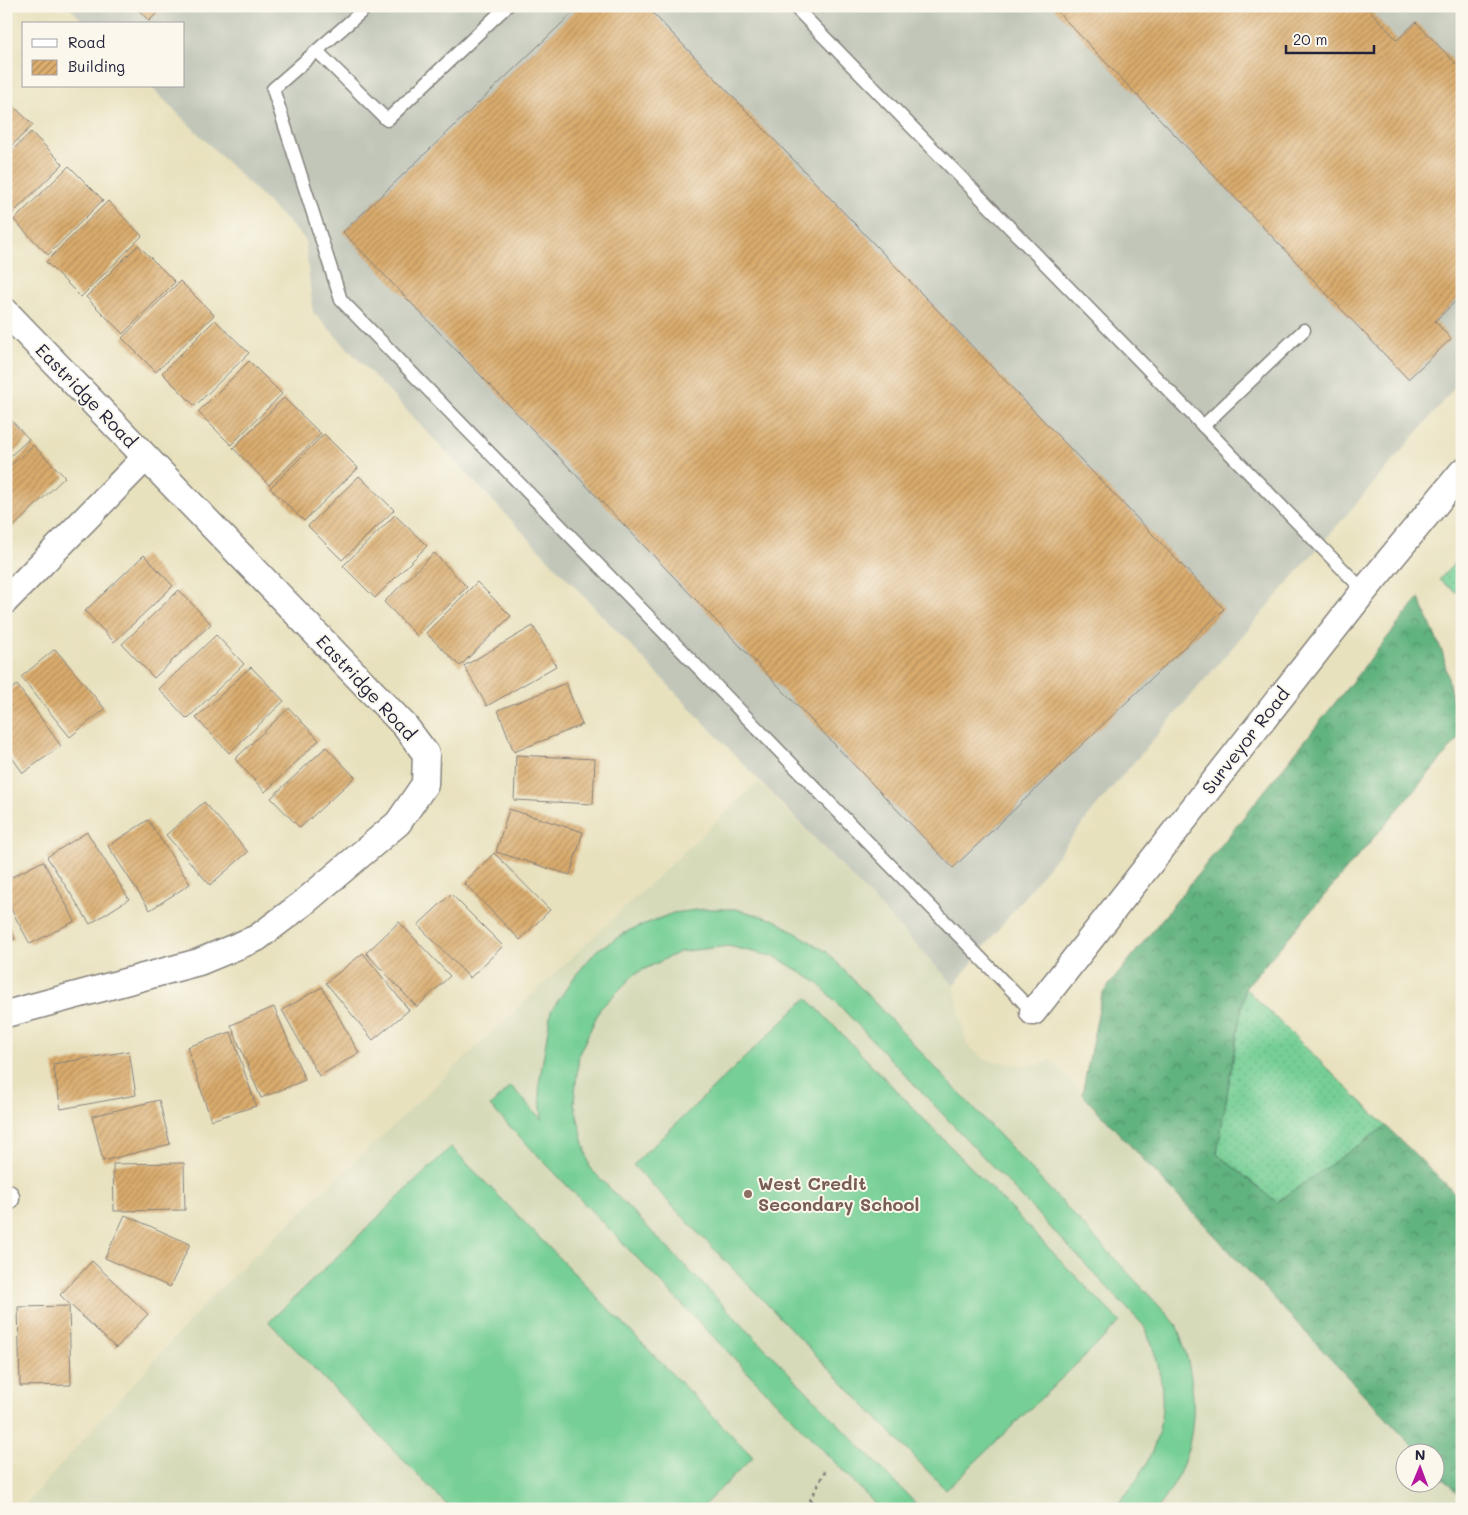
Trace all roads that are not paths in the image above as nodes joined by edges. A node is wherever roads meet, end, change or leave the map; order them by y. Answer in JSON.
{"nodes":[{"id":1,"x":368,"y":6,"type":"edge"},
{"id":2,"x":507,"y":6,"type":"edge"},
{"id":3,"x":794,"y":6,"type":"edge"},
{"id":4,"x":317,"y":51,"type":"junction"},
{"id":5,"x":6,"y":312,"type":"edge"},
{"id":6,"x":1304,"y":330,"type":"dead end"},
{"id":7,"x":1203,"y":426,"type":"junction"},
{"id":8,"x":145,"y":458,"type":"junction"},
{"id":9,"x":1462,"y":472,"type":"edge"},
{"id":10,"x":1364,"y":591,"type":"junction"},
{"id":11,"x":6,"y":600,"type":"edge"},
{"id":12,"x":1033,"y":1012,"type":"joint"},
{"id":13,"x":6,"y":1014,"type":"edge"}],
"edges":[{"from":1,"to":4,"type":"lane"},
{"from":2,"to":4,"type":"lane"},
{"from":3,"to":7,"type":"lane"},
{"from":4,"to":12,"type":"lane"},
{"from":5,"to":8,"type":"street","name":"Eastridge Road"},
{"from":6,"to":7,"type":"lane"},
{"from":7,"to":10,"type":"lane"},
{"from":8,"to":11,"type":"street"},
{"from":8,"to":13,"type":"street","name":"Eastridge Road"},
{"from":9,"to":10,"type":"street","name":"Surveyor Road"},
{"from":10,"to":12,"type":"street","name":"Surveyor Road"}]}
